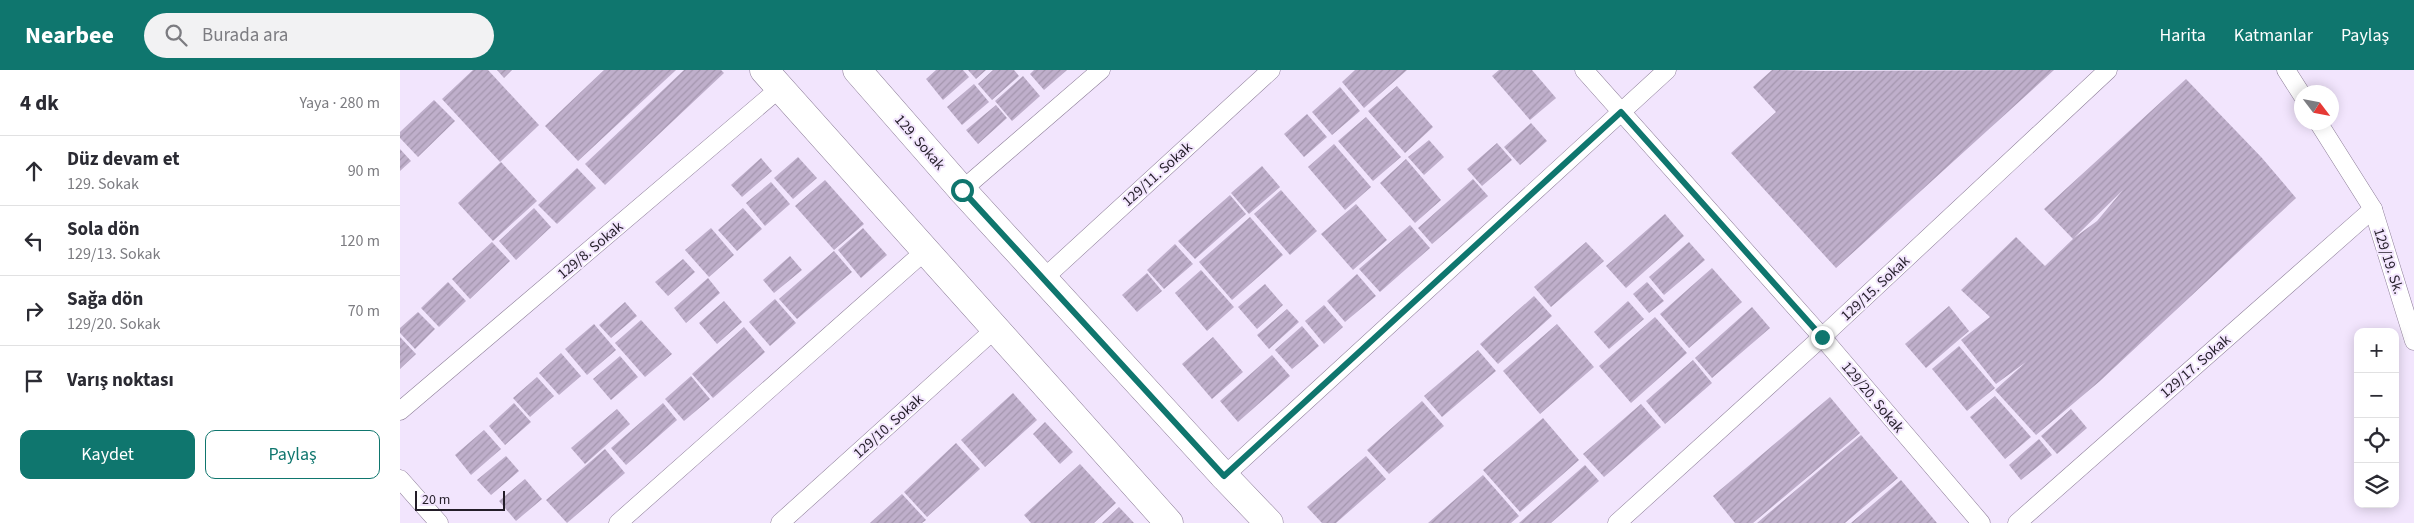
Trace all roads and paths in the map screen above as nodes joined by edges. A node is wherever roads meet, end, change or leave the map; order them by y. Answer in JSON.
{"nodes":[{"id":1,"x":857,"y":70,"type":"edge"},
{"id":2,"x":1101,"y":70,"type":"edge"},
{"id":3,"x":1271,"y":70,"type":"edge"},
{"id":4,"x":1584,"y":70,"type":"edge"},
{"id":5,"x":1667,"y":70,"type":"edge"},
{"id":6,"x":2108,"y":70,"type":"edge"},
{"id":7,"x":2286,"y":70,"type":"edge"},
{"id":8,"x":772,"y":79,"type":"edge"},
{"id":9,"x":2296,"y":85,"type":"edge"},
{"id":10,"x":1621,"y":112,"type":"junction"},
{"id":11,"x":2323,"y":130,"type":"edge"},
{"id":12,"x":962,"y":190,"type":"junction"},
{"id":13,"x":2372,"y":209,"type":"junction"},
{"id":14,"x":925,"y":251,"type":"junction"},
{"id":15,"x":1043,"y":279,"type":"junction"},
{"id":16,"x":995,"y":329,"type":"junction"},
{"id":17,"x":1822,"y":337,"type":"junction"},
{"id":18,"x":2414,"y":341,"type":"edge"},
{"id":19,"x":400,"y":411,"type":"edge"},
{"id":20,"x":1224,"y":476,"type":"junction"},
{"id":21,"x":400,"y":479,"type":"edge"},
{"id":22,"x":439,"y":523,"type":"edge"},
{"id":23,"x":618,"y":523,"type":"edge"},
{"id":24,"x":780,"y":523,"type":"edge"},
{"id":25,"x":1169,"y":523,"type":"edge"},
{"id":26,"x":1269,"y":523,"type":"edge"},
{"id":27,"x":1617,"y":523,"type":"edge"},
{"id":28,"x":1981,"y":523,"type":"edge"},
{"id":29,"x":2017,"y":523,"type":"edge"}],
"edges":[{"from":1,"to":12,"type":"street","name":"129. Sokak"},
{"from":2,"to":12,"type":"lane"},
{"from":3,"to":15,"type":"lane","name":"129/11. Sokak"},
{"from":4,"to":10,"type":"lane","name":"129/20. Sokak"},
{"from":5,"to":10,"type":"lane"},
{"from":6,"to":17,"type":"lane","name":"129/15. Sokak"},
{"from":7,"to":9,"type":"lane"},
{"from":8,"to":14,"type":"street"},
{"from":8,"to":19,"type":"lane","name":"129/8. Sokak"},
{"from":10,"to":17,"type":"lane","name":"129/20. Sokak"},
{"from":10,"to":20,"type":"lane"},
{"from":11,"to":13,"type":"lane","name":"129/19. Sk."},
{"from":12,"to":15,"type":"street","name":"129. Sokak"},
{"from":13,"to":18,"type":"lane","name":"129/19. Sk."},
{"from":13,"to":29,"type":"lane","name":"129/17. Sokak"},
{"from":14,"to":16,"type":"street"},
{"from":14,"to":23,"type":"lane"},
{"from":15,"to":20,"type":"street","name":"129. Sokak"},
{"from":16,"to":24,"type":"lane","name":"129/10. Sokak"},
{"from":16,"to":25,"type":"street"},
{"from":17,"to":27,"type":"lane","name":"129/15. Sokak"},
{"from":17,"to":28,"type":"lane","name":"129/20. Sokak"},
{"from":20,"to":26,"type":"street","name":"129. Sokak"},
{"from":21,"to":22,"type":"lane"}]}
